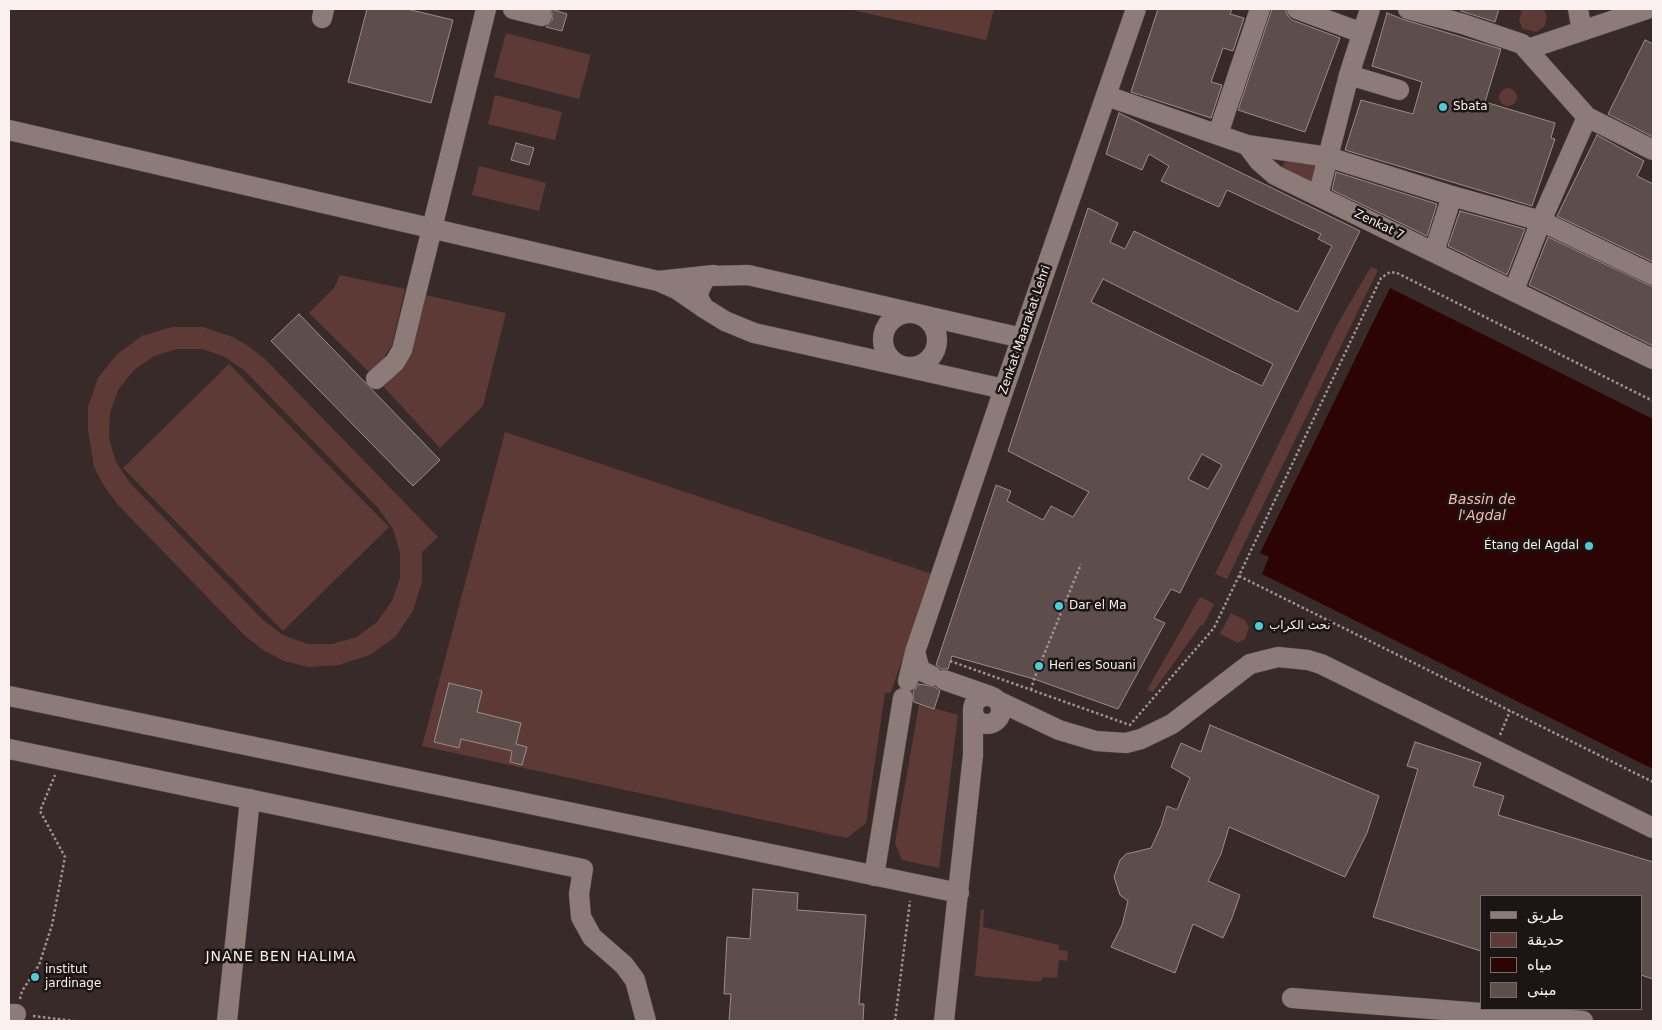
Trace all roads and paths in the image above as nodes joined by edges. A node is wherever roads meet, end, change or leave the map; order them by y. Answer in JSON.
{"nodes":[{"id":1,"x":486,"y":9,"type":"edge"},
{"id":2,"x":513,"y":9,"type":"edge"},
{"id":3,"x":1136,"y":9,"type":"edge"},
{"id":4,"x":1260,"y":9,"type":"edge"},
{"id":5,"x":1296,"y":9,"type":"edge"},
{"id":6,"x":1370,"y":9,"type":"edge"},
{"id":7,"x":1408,"y":9,"type":"edge"},
{"id":8,"x":1578,"y":9,"type":"edge"},
{"id":9,"x":1647,"y":9,"type":"edge"},
{"id":10,"x":542,"y":16,"type":"dead end"},
{"id":11,"x":1582,"y":31,"type":"junction"},
{"id":12,"x":1362,"y":33,"type":"junction"},
{"id":13,"x":1528,"y":49,"type":"junction"},
{"id":14,"x":1349,"y":76,"type":"junction"},
{"id":15,"x":1399,"y":90,"type":"dead end"},
{"id":16,"x":1107,"y":96,"type":"junction"},
{"id":17,"x":1587,"y":117,"type":"junction"},
{"id":18,"x":9,"y":130,"type":"edge"},
{"id":19,"x":1218,"y":134,"type":"junction"},
{"id":20,"x":1247,"y":145,"type":"junction"},
{"id":21,"x":1653,"y":150,"type":"edge"},
{"id":22,"x":1328,"y":157,"type":"junction"},
{"id":23,"x":1318,"y":196,"type":"junction"},
{"id":24,"x":1452,"y":196,"type":"junction"},
{"id":25,"x":1541,"y":221,"type":"junction"},
{"id":26,"x":432,"y":228,"type":"junction"},
{"id":27,"x":1434,"y":252,"type":"junction"},
{"id":28,"x":716,"y":275,"type":"junction"},
{"id":29,"x":1653,"y":275,"type":"edge"},
{"id":30,"x":658,"y":281,"type":"junction"},
{"id":31,"x":1514,"y":290,"type":"junction"},
{"id":32,"x":704,"y":308,"type":"junction"},
{"id":33,"x":916,"y":314,"type":"junction"},
{"id":34,"x":1022,"y":338,"type":"junction"},
{"id":35,"x":1653,"y":359,"type":"edge"},
{"id":36,"x":904,"y":366,"type":"junction"},
{"id":37,"x":376,"y":379,"type":"dead end"},
{"id":38,"x":1004,"y":389,"type":"junction"},
{"id":39,"x":1653,"y":401,"type":"edge"},
{"id":40,"x":1081,"y":564,"type":"dead end"},
{"id":41,"x":1239,"y":576,"type":"junction"},
{"id":42,"x":915,"y":652,"type":"junction"},
{"id":43,"x":950,"y":661,"type":"dead end"},
{"id":44,"x":1031,"y":690,"type":"junction"},
{"id":45,"x":9,"y":696,"type":"edge"},
{"id":46,"x":994,"y":699,"type":"junction"},
{"id":47,"x":1510,"y":711,"type":"junction"},
{"id":48,"x":973,"y":712,"type":"junction"},
{"id":49,"x":991,"y":723,"type":"junction"},
{"id":50,"x":1059,"y":730,"type":"junction"},
{"id":51,"x":9,"y":749,"type":"edge"},
{"id":52,"x":1494,"y":749,"type":"junction"},
{"id":53,"x":973,"y":755,"type":"junction"},
{"id":54,"x":59,"y":760,"type":"junction"},
{"id":55,"x":1653,"y":782,"type":"edge"},
{"id":56,"x":250,"y":800,"type":"junction"},
{"id":57,"x":1653,"y":828,"type":"edge"},
{"id":58,"x":874,"y":876,"type":"junction"},
{"id":59,"x":912,"y":884,"type":"junction"},
{"id":60,"x":959,"y":893,"type":"junction"},
{"id":61,"x":1292,"y":998,"type":"dead end"},
{"id":62,"x":12,"y":1014,"type":"edge"},
{"id":63,"x":74,"y":1021,"type":"edge"},
{"id":64,"x":227,"y":1021,"type":"edge"},
{"id":65,"x":646,"y":1021,"type":"edge"},
{"id":66,"x":895,"y":1021,"type":"edge"},
{"id":67,"x":944,"y":1021,"type":"edge"},
{"id":68,"x":1583,"y":1021,"type":"edge"}],
"edges":[{"from":1,"to":26,"type":"street"},
{"from":2,"to":10,"type":"street"},
{"from":3,"to":16,"type":"street","name":"Zenkat Maarakat Lehri"},
{"from":4,"to":19,"type":"street"},
{"from":5,"to":12,"type":"street"},
{"from":6,"to":12,"type":"street"},
{"from":7,"to":13,"type":"street"},
{"from":8,"to":11,"type":"street"},
{"from":9,"to":11,"type":"street"},
{"from":11,"to":13,"type":"street"},
{"from":12,"to":14,"type":"street"},
{"from":13,"to":17,"type":"street"},
{"from":14,"to":15,"type":"street"},
{"from":14,"to":22,"type":"street"},
{"from":16,"to":19,"type":"street","name":"Zenkat 7"},
{"from":16,"to":34,"type":"street","name":"Zenkat Maarakat Lehri"},
{"from":17,"to":21,"type":"street"},
{"from":17,"to":25,"type":"street"},
{"from":18,"to":26,"type":"street"},
{"from":19,"to":20,"type":"street","name":"Zenkat 7"},
{"from":20,"to":22,"type":"street"},
{"from":20,"to":23,"type":"street","name":"Zenkat 7"},
{"from":22,"to":23,"type":"street"},
{"from":22,"to":24,"type":"street"},
{"from":23,"to":27,"type":"street","name":"Zenkat 7"},
{"from":24,"to":25,"type":"street"},
{"from":24,"to":27,"type":"street"},
{"from":25,"to":29,"type":"street"},
{"from":25,"to":31,"type":"street"},
{"from":26,"to":30,"type":"street"},
{"from":26,"to":37,"type":"street"},
{"from":27,"to":31,"type":"street","name":"Zenkat 7"},
{"from":28,"to":30,"type":"street"},
{"from":28,"to":32,"type":"street"},
{"from":28,"to":33,"type":"street"},
{"from":30,"to":32,"type":"street"},
{"from":31,"to":35,"type":"street","name":"Zenkat 7"},
{"from":32,"to":36,"type":"street"},
{"from":33,"to":34,"type":"street"},
{"from":33,"to":36,"type":"street"},
{"from":33,"to":36,"type":"street"},
{"from":34,"to":38,"type":"street","name":"Zenkat Maarakat Lehri"},
{"from":36,"to":38,"type":"street"},
{"from":38,"to":42,"type":"street","name":"Zenkat Maarakat Lehri"},
{"from":39,"to":41,"type":"path"},
{"from":40,"to":44,"type":"path"},
{"from":41,"to":44,"type":"path"},
{"from":41,"to":47,"type":"path"},
{"from":42,"to":46,"type":"street"},
{"from":42,"to":58,"type":"street","name":"Zenkat Maarakat Lehri"},
{"from":43,"to":44,"type":"path"},
{"from":45,"to":58,"type":"street"},
{"from":46,"to":48,"type":"street"},
{"from":46,"to":49,"type":"street"},
{"from":46,"to":50,"type":"street"},
{"from":47,"to":52,"type":"path"},
{"from":47,"to":55,"type":"path"},
{"from":48,"to":49,"type":"street"},
{"from":48,"to":53,"type":"street"},
{"from":49,"to":50,"type":"street"},
{"from":49,"to":53,"type":"street"},
{"from":50,"to":52,"type":"street"},
{"from":51,"to":54,"type":"street"},
{"from":52,"to":57,"type":"street"},
{"from":53,"to":60,"type":"street"},
{"from":54,"to":56,"type":"street"},
{"from":54,"to":62,"type":"path"},
{"from":56,"to":64,"type":"street"},
{"from":56,"to":65,"type":"street"},
{"from":58,"to":59,"type":"street"},
{"from":59,"to":60,"type":"street"},
{"from":59,"to":66,"type":"path"},
{"from":60,"to":67,"type":"street"},
{"from":61,"to":68,"type":"street"},
{"from":62,"to":63,"type":"path"}]}
